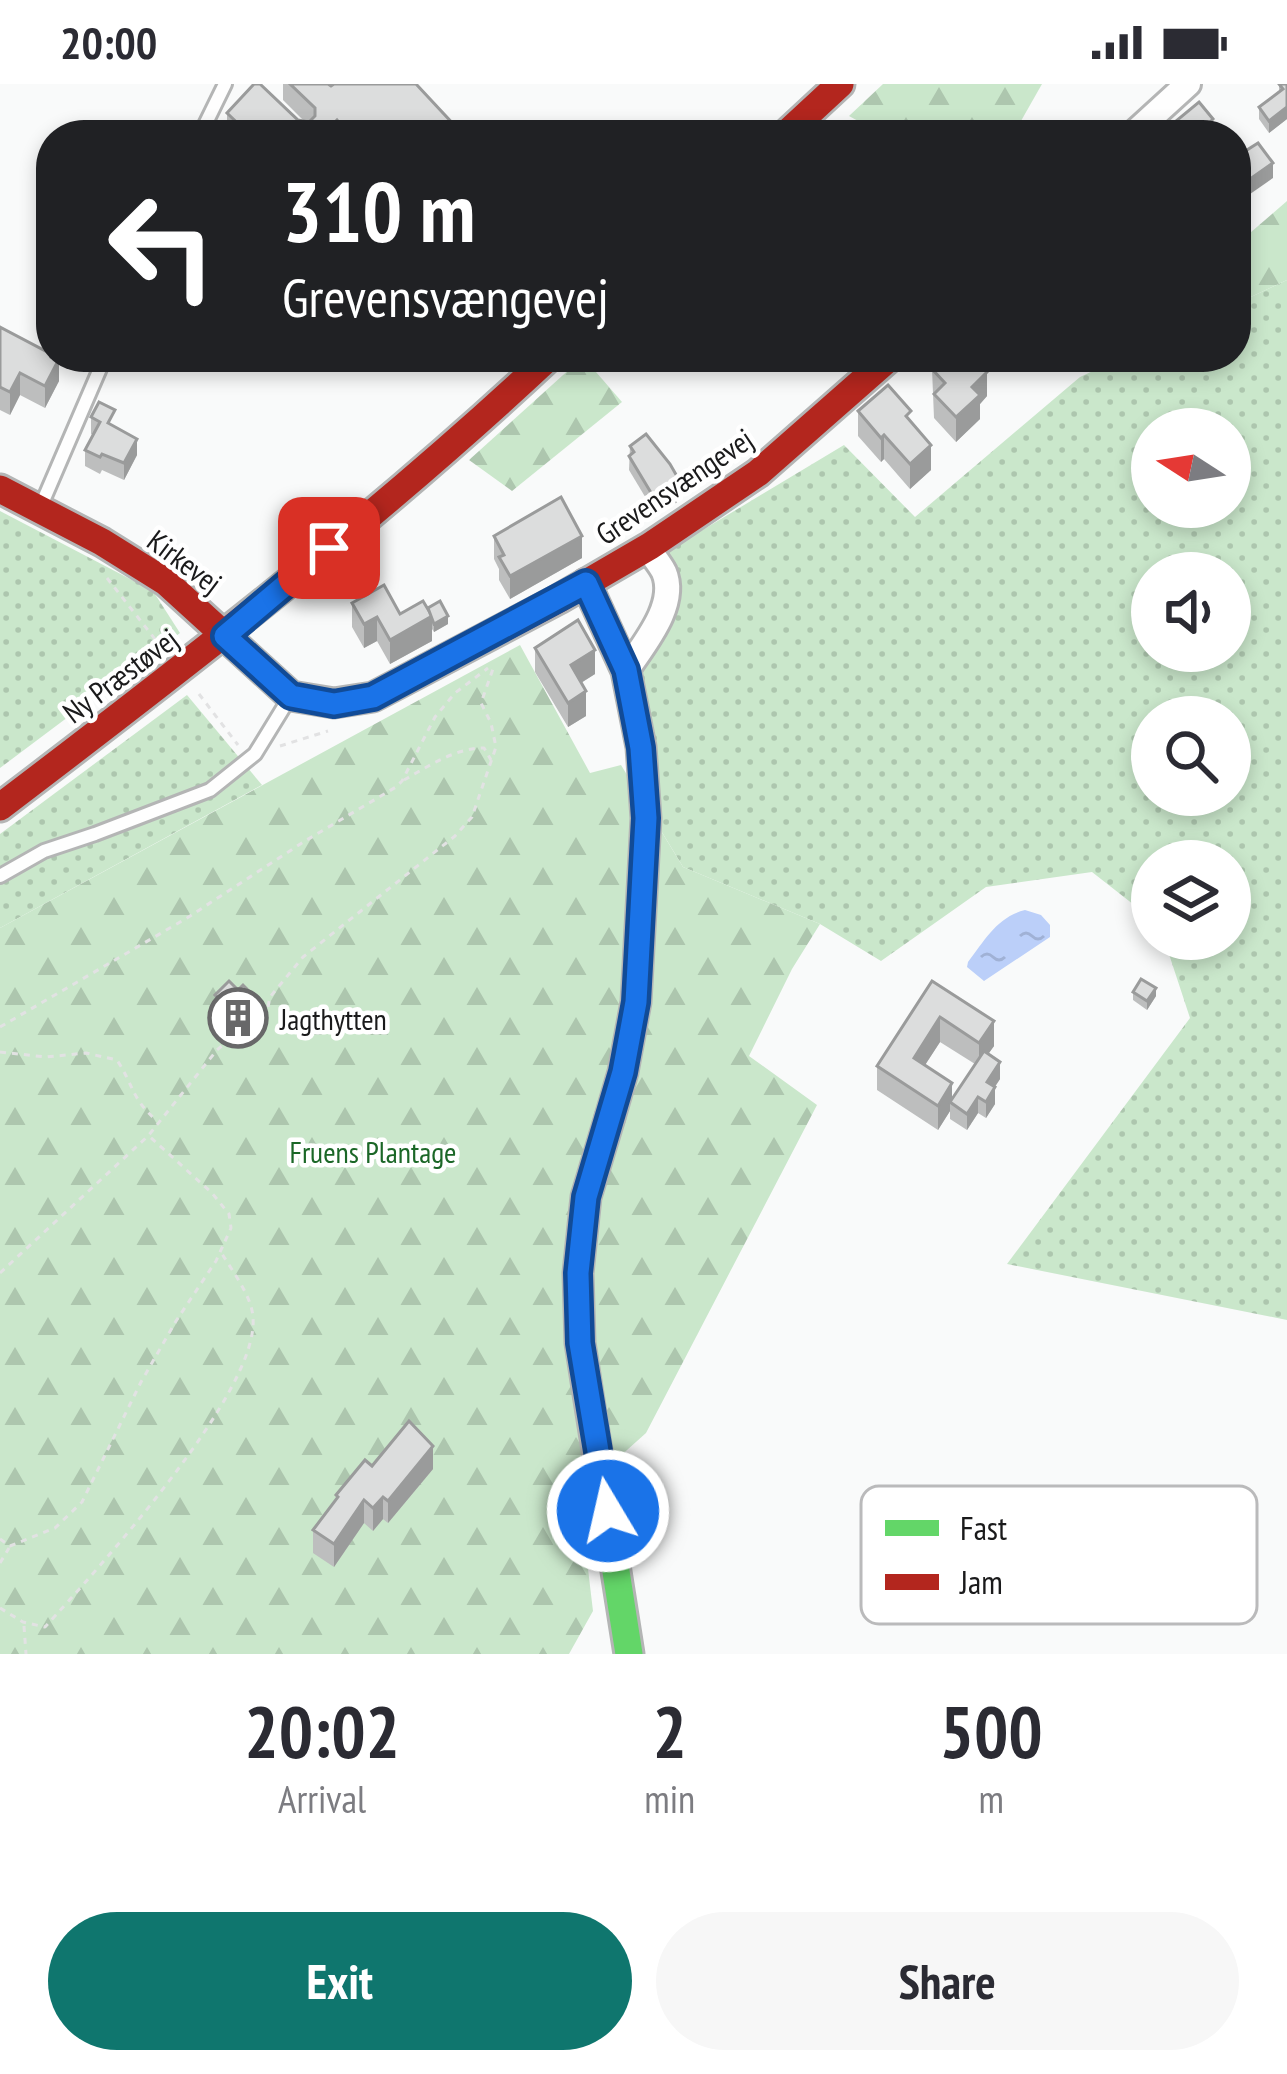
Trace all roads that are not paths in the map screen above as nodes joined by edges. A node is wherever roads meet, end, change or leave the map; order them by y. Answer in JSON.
{"nodes":[{"id":1,"x":225,"y":84,"type":"edge"},
{"id":2,"x":839,"y":84,"type":"edge"},
{"id":3,"x":1188,"y":84,"type":"edge"},
{"id":4,"x":207,"y":120,"type":"edge"},
{"id":5,"x":801,"y":120,"type":"edge"},
{"id":6,"x":1148,"y":120,"type":"edge"},
{"id":7,"x":99,"y":372,"type":"edge"},
{"id":8,"x":533,"y":372,"type":"edge"},
{"id":9,"x":874,"y":372,"type":"edge"},
{"id":10,"x":0,"y":489,"type":"edge"},
{"id":11,"x":40,"y":509,"type":"junction"},
{"id":12,"x":647,"y":548,"type":"junction"},
{"id":13,"x":586,"y":583,"type":"junction"},
{"id":14,"x":225,"y":636,"type":"junction"},
{"id":15,"x":626,"y":670,"type":"junction"},
{"id":16,"x":291,"y":696,"type":"junction"},
{"id":17,"x":0,"y":807,"type":"edge"},
{"id":18,"x":0,"y":876,"type":"edge"},
{"id":19,"x":629,"y":1654,"type":"edge"}],
"edges":[{"from":1,"to":4,"type":"lane"},
{"from":2,"to":5,"type":"street"},
{"from":3,"to":6,"type":"street"},
{"from":7,"to":11,"type":"lane"},
{"from":8,"to":14,"type":"street","name":"Ny Præstøvej"},
{"from":9,"to":12,"type":"street","name":"Grevensvængevej"},
{"from":10,"to":11,"type":"street","name":"Kirkevej"},
{"from":11,"to":14,"type":"street","name":"Kirkevej"},
{"from":12,"to":13,"type":"street","name":"Grevensvængevej"},
{"from":12,"to":15,"type":"street"},
{"from":13,"to":15,"type":"street"},
{"from":13,"to":16,"type":"street","name":"Grevensvængevej"},
{"from":14,"to":16,"type":"street"},
{"from":14,"to":17,"type":"street","name":"Ny Præstøvej"},
{"from":15,"to":19,"type":"street"},
{"from":16,"to":18,"type":"lane"}]}
